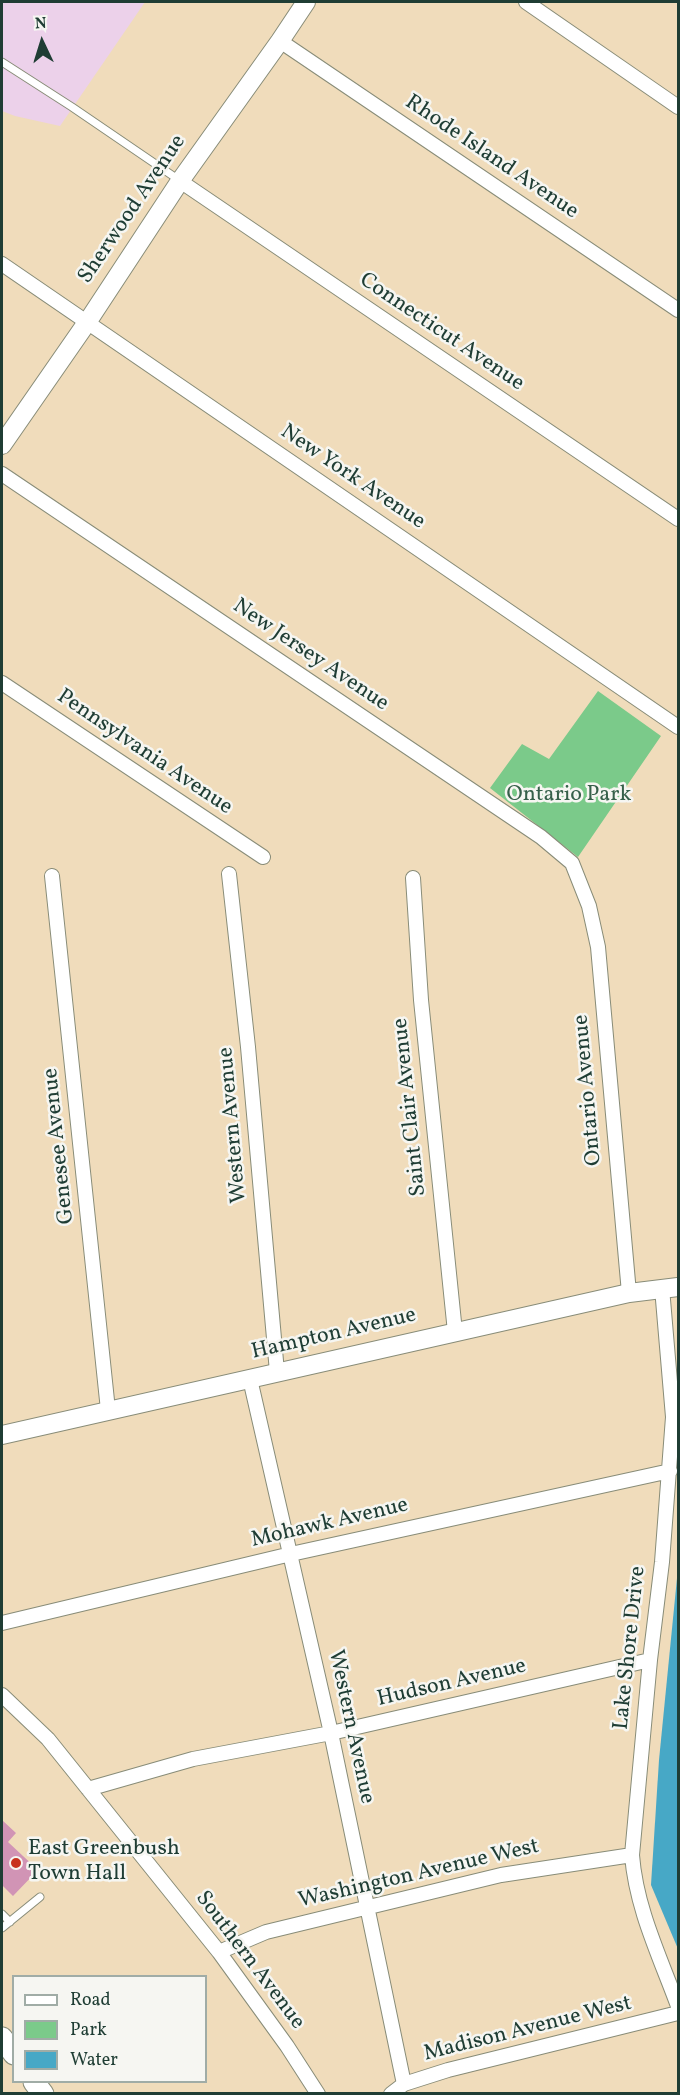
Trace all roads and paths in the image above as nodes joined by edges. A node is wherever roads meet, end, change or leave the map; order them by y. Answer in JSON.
{"nodes":[{"id":1,"x":306,"y":2,"type":"edge"},
{"id":2,"x":526,"y":2,"type":"edge"},
{"id":3,"x":280,"y":41,"type":"junction"},
{"id":4,"x":2,"y":62,"type":"edge"},
{"id":5,"x":678,"y":106,"type":"edge"},
{"id":6,"x":180,"y":181,"type":"junction"},
{"id":7,"x":2,"y":264,"type":"edge"},
{"id":8,"x":678,"y":310,"type":"edge"},
{"id":9,"x":88,"y":321,"type":"junction"},
{"id":10,"x":2,"y":445,"type":"edge"},
{"id":11,"x":2,"y":474,"type":"edge"},
{"id":12,"x":678,"y":519,"type":"edge"},
{"id":13,"x":2,"y":683,"type":"edge"},
{"id":14,"x":678,"y":727,"type":"edge"},
{"id":15,"x":263,"y":857,"type":"dead end"},
{"id":16,"x":229,"y":874,"type":"dead end"},
{"id":17,"x":52,"y":876,"type":"dead end"},
{"id":18,"x":413,"y":878,"type":"dead end"},
{"id":19,"x":582,"y":885,"type":"joint"},
{"id":20,"x":670,"y":1287,"type":"edge"},
{"id":21,"x":629,"y":1293,"type":"junction"},
{"id":22,"x":455,"y":1332,"type":"junction"},
{"id":23,"x":277,"y":1372,"type":"junction"},
{"id":24,"x":250,"y":1378,"type":"junction"},
{"id":25,"x":108,"y":1410,"type":"junction"},
{"id":26,"x":2,"y":1435,"type":"edge"},
{"id":27,"x":670,"y":1471,"type":"junction"},
{"id":28,"x":291,"y":1554,"type":"junction"},
{"id":29,"x":2,"y":1623,"type":"edge"},
{"id":30,"x":650,"y":1660,"type":"junction"},
{"id":31,"x":2,"y":1695,"type":"edge"},
{"id":32,"x":331,"y":1733,"type":"junction"},
{"id":33,"x":88,"y":1789,"type":"junction"},
{"id":34,"x":632,"y":1855,"type":"junction"},
{"id":35,"x":40,"y":1897,"type":"dead end"},
{"id":36,"x":367,"y":1907,"type":"junction"},
{"id":37,"x":2,"y":1914,"type":"edge"},
{"id":38,"x":9,"y":1922,"type":"junction"},
{"id":39,"x":2,"y":1928,"type":"edge"},
{"id":40,"x":219,"y":1952,"type":"junction"},
{"id":41,"x":678,"y":2006,"type":"edge"},
{"id":42,"x":678,"y":2013,"type":"edge"},
{"id":43,"x":2,"y":2038,"type":"edge"},
{"id":44,"x":12,"y":2051,"type":"edge"},
{"id":45,"x":404,"y":2084,"type":"junction"},
{"id":46,"x":318,"y":2094,"type":"edge"},
{"id":47,"x":391,"y":2094,"type":"edge"}],
"edges":[{"from":1,"to":3,"type":"street","name":"Sherwood Avenue"},
{"from":2,"to":5,"type":"street"},
{"from":3,"to":6,"type":"street","name":"Sherwood Avenue"},
{"from":3,"to":8,"type":"street","name":"Rhode Island Avenue"},
{"from":4,"to":6,"type":"lane"},
{"from":6,"to":9,"type":"street","name":"Sherwood Avenue"},
{"from":6,"to":12,"type":"street","name":"Connecticut Avenue"},
{"from":7,"to":9,"type":"street","name":"New York Avenue"},
{"from":9,"to":10,"type":"street","name":"Sherwood Avenue"},
{"from":9,"to":14,"type":"street","name":"New York Avenue"},
{"from":11,"to":19,"type":"street","name":"New Jersey Avenue"},
{"from":13,"to":15,"type":"street","name":"Pennsylvania Avenue"},
{"from":16,"to":23,"type":"street","name":"Western Avenue"},
{"from":17,"to":25,"type":"street","name":"Genesee Avenue"},
{"from":18,"to":22,"type":"street","name":"Saint Clair Avenue"},
{"from":19,"to":21,"type":"street","name":"Ontario Avenue"},
{"from":20,"to":21,"type":"street","name":"Hampton Avenue"},
{"from":20,"to":27,"type":"street","name":"Lake Shore Drive"},
{"from":21,"to":22,"type":"street","name":"Hampton Avenue"},
{"from":22,"to":23,"type":"street","name":"Hampton Avenue"},
{"from":23,"to":24,"type":"street","name":"Hampton Avenue"},
{"from":24,"to":25,"type":"street","name":"Hampton Avenue"},
{"from":24,"to":28,"type":"street","name":"Western Avenue"},
{"from":25,"to":26,"type":"street","name":"Hampton Avenue"},
{"from":27,"to":28,"type":"street","name":"Mohawk Avenue"},
{"from":27,"to":30,"type":"street","name":"Lake Shore Drive"},
{"from":28,"to":29,"type":"street","name":"Mohawk Avenue"},
{"from":28,"to":32,"type":"street","name":"Western Avenue"},
{"from":30,"to":32,"type":"street","name":"Hudson Avenue"},
{"from":30,"to":34,"type":"street","name":"Lake Shore Drive"},
{"from":31,"to":33,"type":"street","name":"Southern Avenue"},
{"from":32,"to":33,"type":"street","name":"Hudson Avenue"},
{"from":32,"to":36,"type":"street","name":"Western Avenue"},
{"from":33,"to":40,"type":"street","name":"Southern Avenue"},
{"from":34,"to":36,"type":"street","name":"Washington Avenue West"},
{"from":34,"to":41,"type":"street","name":"Lake Shore Drive"},
{"from":35,"to":38,"type":"lane"},
{"from":36,"to":40,"type":"street","name":"Washington Avenue West"},
{"from":36,"to":45,"type":"street","name":"Western Avenue"},
{"from":37,"to":38,"type":"lane"},
{"from":38,"to":39,"type":"lane"},
{"from":40,"to":46,"type":"street","name":"Southern Avenue"},
{"from":42,"to":45,"type":"street","name":"Madison Avenue West"},
{"from":43,"to":44,"type":"main road"},
{"from":45,"to":47,"type":"street","name":"Madison Avenue West"}]}
